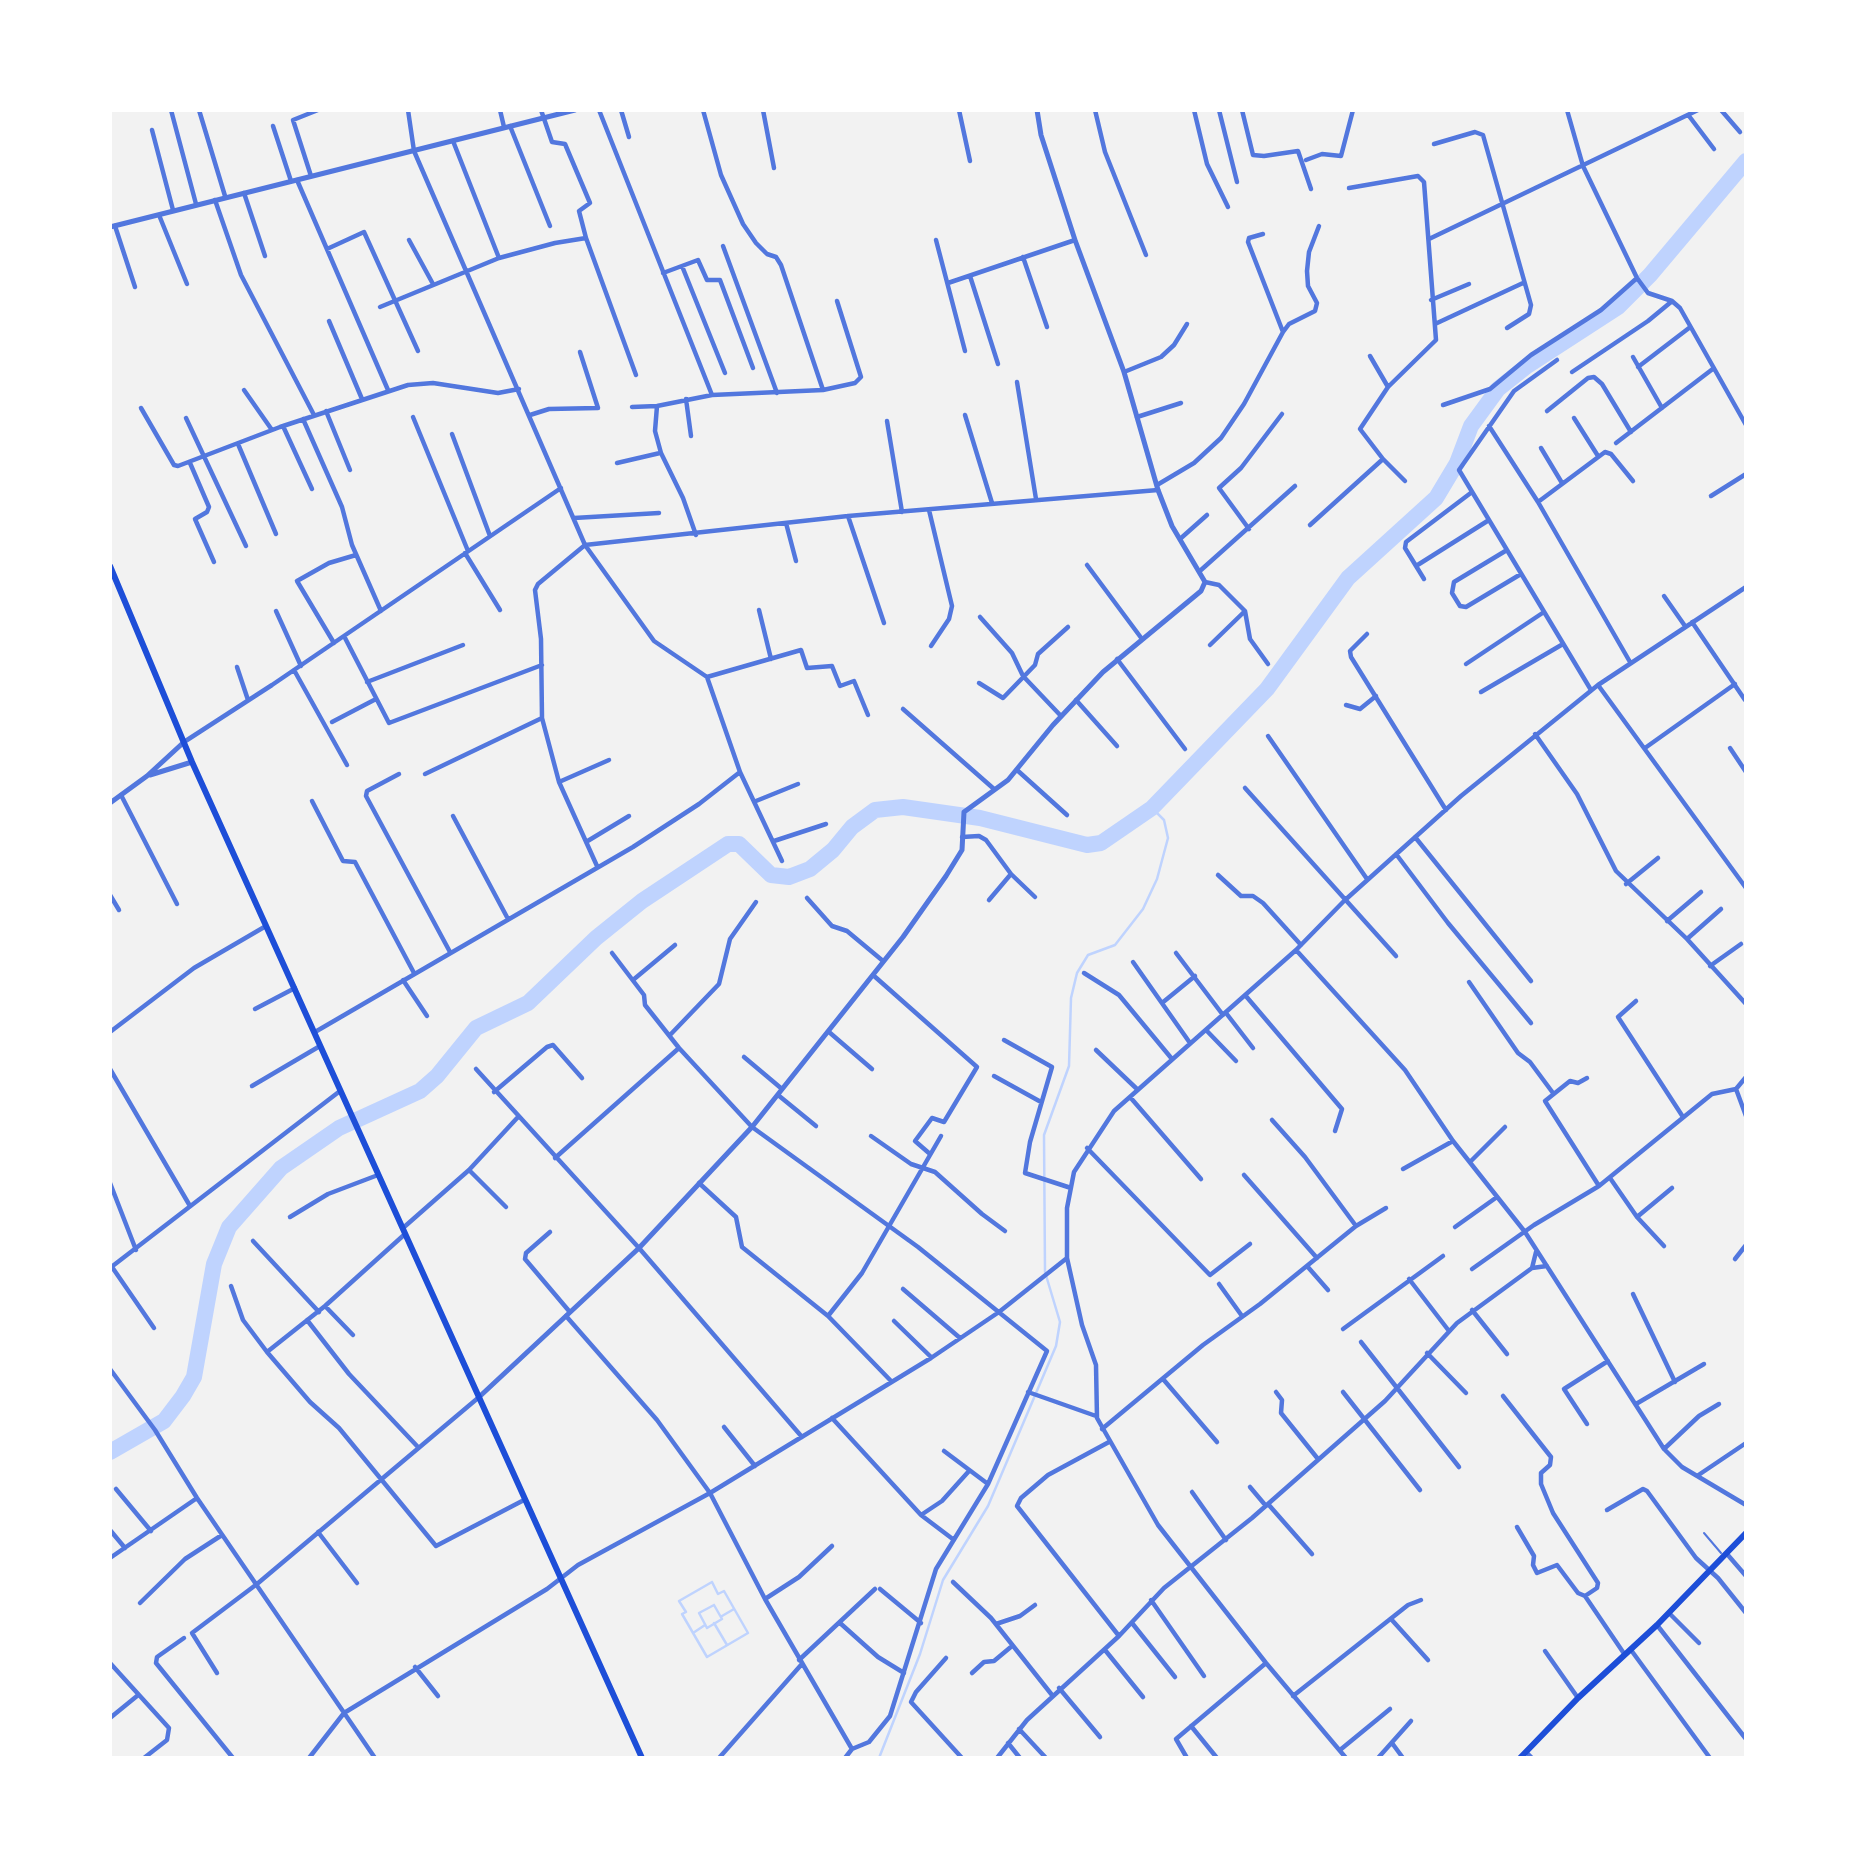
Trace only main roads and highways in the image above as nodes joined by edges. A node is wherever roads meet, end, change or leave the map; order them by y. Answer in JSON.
{"nodes":[{"id":1,"x":110,"y":566,"type":"edge"},
{"id":2,"x":1746,"y":1533,"type":"edge"},
{"id":3,"x":1523,"y":1755,"type":"edge"},
{"id":4,"x":642,"y":1758,"type":"edge"}],
"edges":[{"from":1,"to":4,"type":"main road"},
{"from":2,"to":3,"type":"main road"}]}
